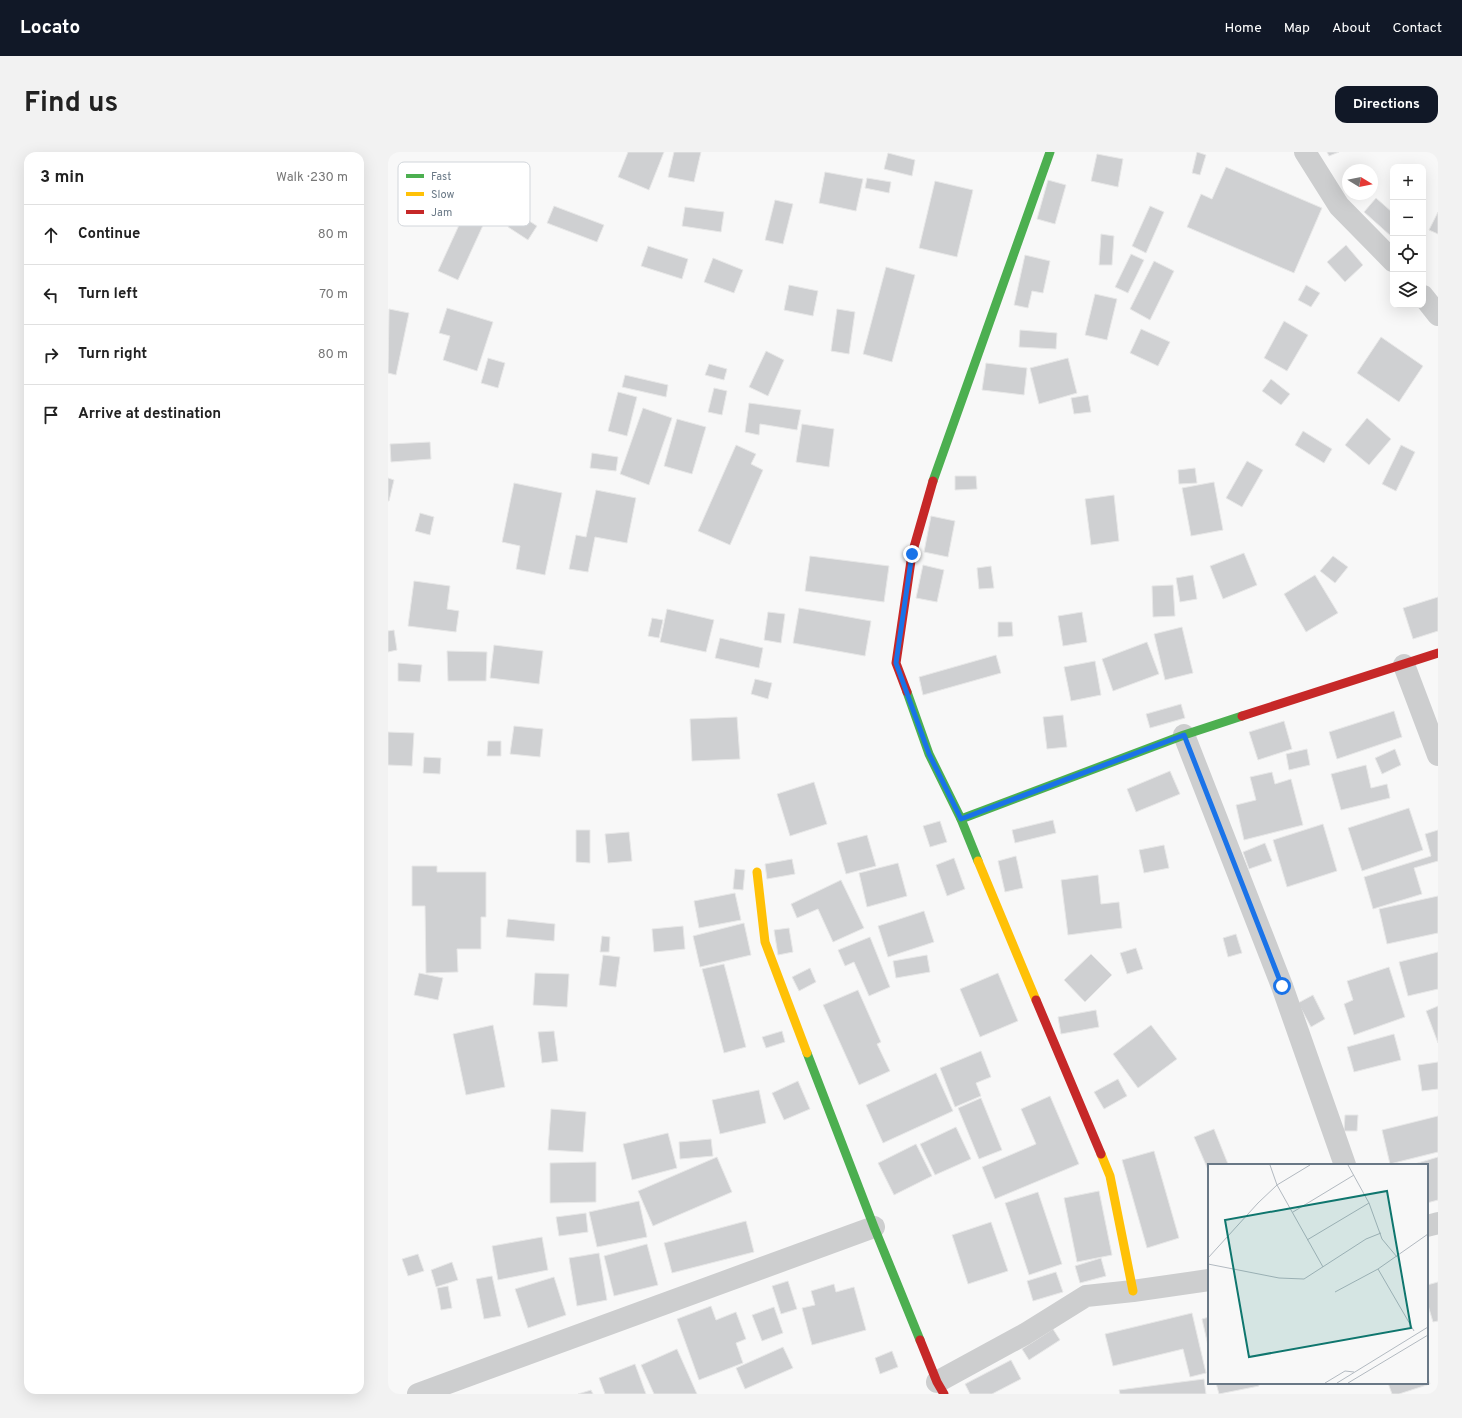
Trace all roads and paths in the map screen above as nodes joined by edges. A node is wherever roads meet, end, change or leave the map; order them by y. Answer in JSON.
{"nodes":[{"id":1,"x":1050,"y":152,"type":"edge"},
{"id":2,"x":1305,"y":152,"type":"edge"},
{"id":3,"x":1390,"y":258,"type":"edge"},
{"id":4,"x":1426,"y":300,"type":"edge"},
{"id":5,"x":1438,"y":315,"type":"edge"},
{"id":6,"x":1438,"y":653,"type":"edge"},
{"id":7,"x":1404,"y":665,"type":"junction"},
{"id":8,"x":1184,"y":735,"type":"junction"},
{"id":9,"x":1438,"y":755,"type":"edge"},
{"id":10,"x":961,"y":819,"type":"junction"},
{"id":11,"x":757,"y":872,"type":"dead end"},
{"id":12,"x":1345,"y":1164,"type":"edge"},
{"id":13,"x":1438,"y":1223,"type":"edge"},
{"id":14,"x":874,"y":1226,"type":"junction"},
{"id":15,"x":1428,"y":1226,"type":"edge"},
{"id":16,"x":1208,"y":1280,"type":"edge"},
{"id":17,"x":1134,"y":1291,"type":"junction"},
{"id":18,"x":941,"y":1388,"type":"edge"},
{"id":19,"x":418,"y":1394,"type":"edge"}],
"edges":[{"from":1,"to":10,"type":"street"},
{"from":2,"to":3,"type":"street"},
{"from":4,"to":5,"type":"street"},
{"from":6,"to":7,"type":"street"},
{"from":7,"to":8,"type":"street"},
{"from":7,"to":9,"type":"street"},
{"from":8,"to":10,"type":"street"},
{"from":8,"to":12,"type":"street"},
{"from":10,"to":17,"type":"street"},
{"from":11,"to":14,"type":"street"},
{"from":13,"to":15,"type":"street"},
{"from":14,"to":18,"type":"street"},
{"from":14,"to":19,"type":"street"},
{"from":16,"to":17,"type":"street"},
{"from":17,"to":18,"type":"street"}]}
